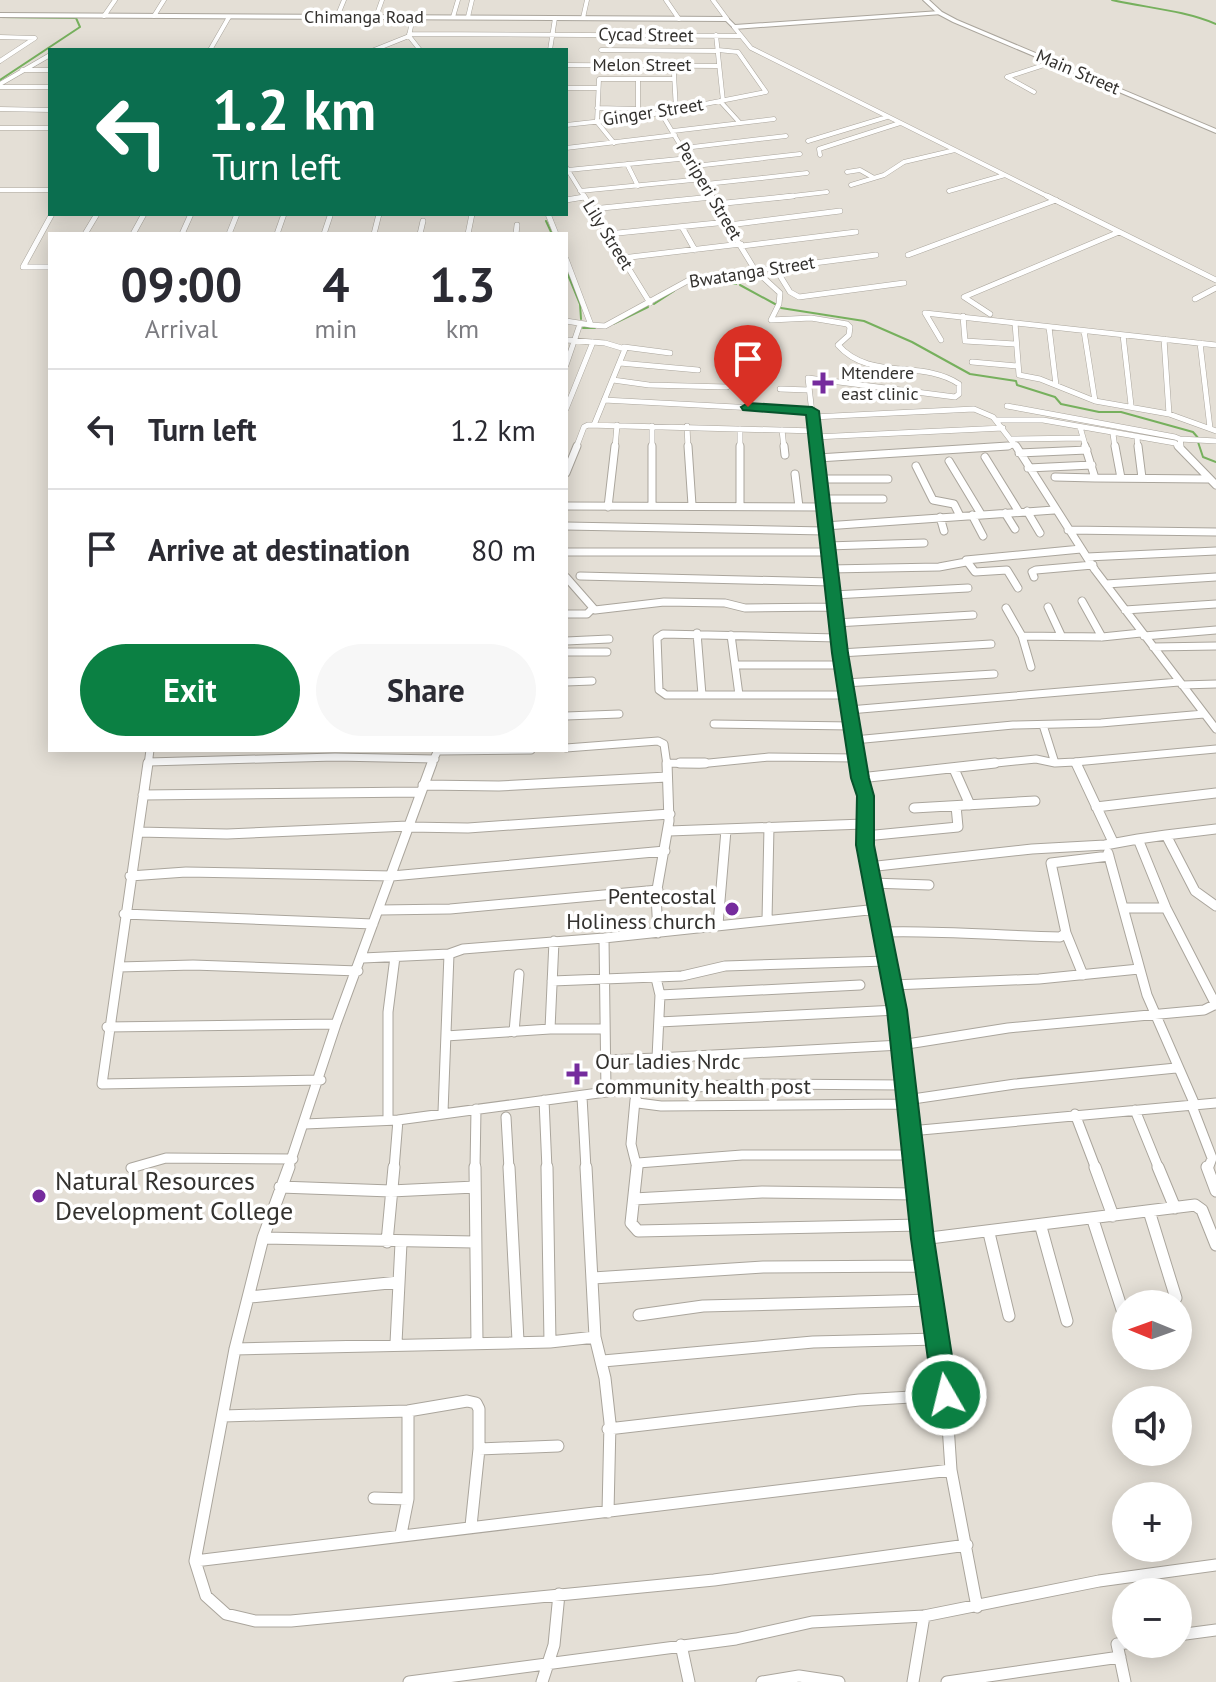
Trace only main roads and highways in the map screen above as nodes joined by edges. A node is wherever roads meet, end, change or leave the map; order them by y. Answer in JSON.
{"nodes":[{"id":1,"x":926,"y":0,"type":"edge"},
{"id":2,"x":1216,"y":131,"type":"edge"}],
"edges":[{"from":1,"to":2,"type":"main road","name":"Main Street"}]}
